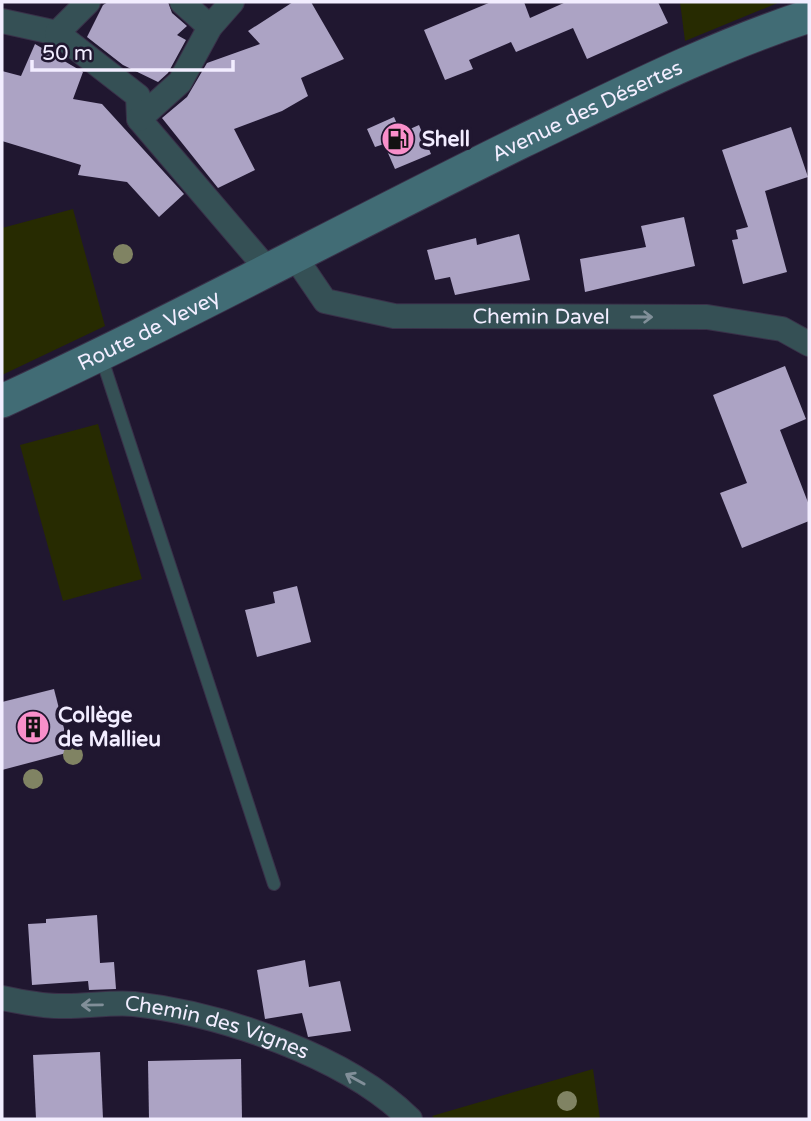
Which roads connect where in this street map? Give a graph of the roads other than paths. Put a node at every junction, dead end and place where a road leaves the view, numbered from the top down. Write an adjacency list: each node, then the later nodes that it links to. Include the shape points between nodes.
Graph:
1 (88, 2): 7 (street)
2 (182, 2): 6 (street)
3 (232, 2): 6 (street)
4 (809, 16): 9 (main road, Avenue des Désertes, via 647,81)
5 (2, 21): 7 (street)
6 (211, 27): 8 (street, via 180,82)
7 (57, 33): 8 (street, via 138,96)
8 (139, 119): 9 (street, Chemin Davel)
9 (281, 263): 10 (street, Chemin Davel, one-way to 10, via 325,301 394,316 706,317 782,329); 11 (main road, Route de Vevey)
10 (809, 344)
11 (101, 355): 12 (main road, Route de Vevey); 13 (lane)
12 (2, 401)
13 (274, 884)
14 (2, 998): 15 (street, Chemin des Vignes, one-way to 14, via 366,1085 300,1048 221,1022 134,1004 32,1005)
15 (410, 1119)

